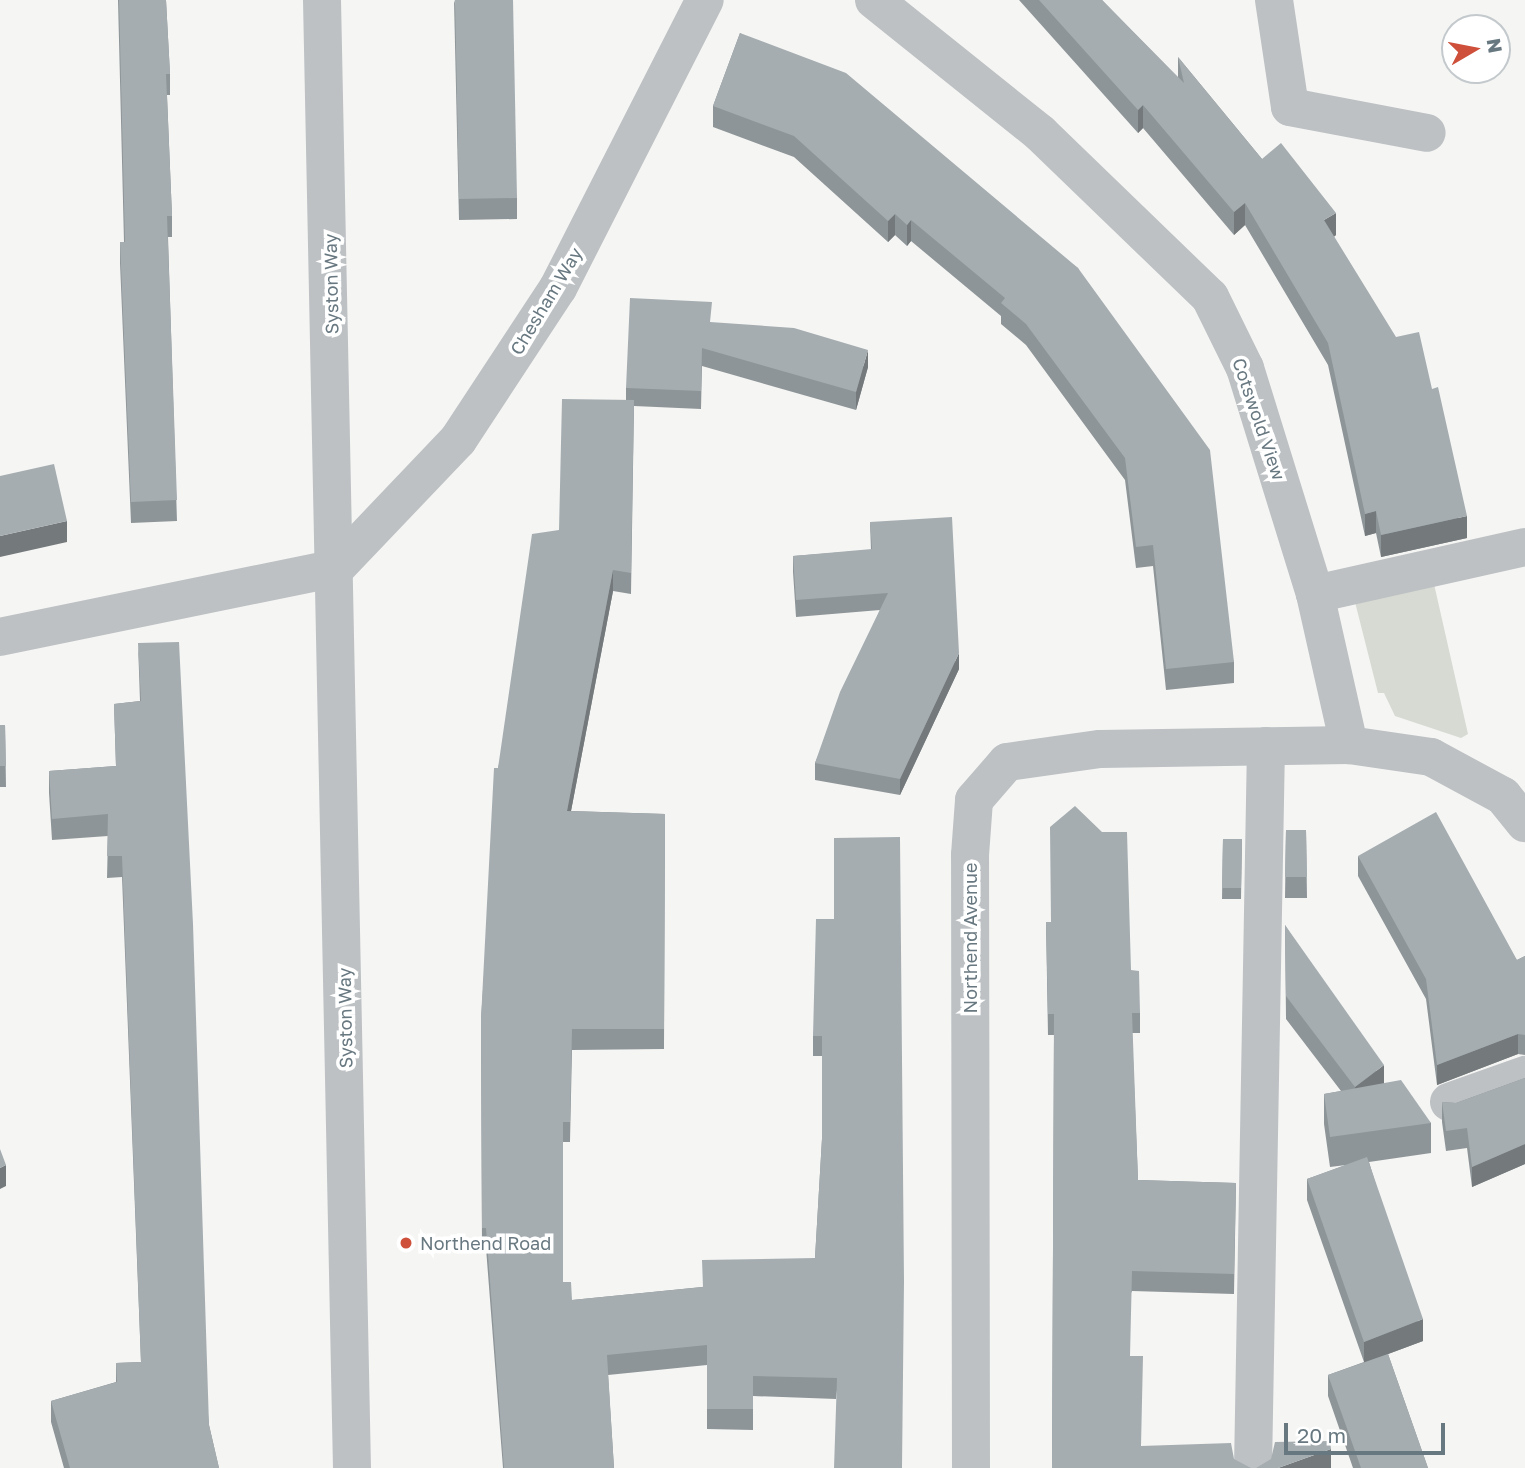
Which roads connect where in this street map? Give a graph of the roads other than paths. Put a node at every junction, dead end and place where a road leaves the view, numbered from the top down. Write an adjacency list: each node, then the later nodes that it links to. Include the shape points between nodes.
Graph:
1 (322, 0): 7 (street, Syston Way)
2 (705, 0): 7 (street, Chesham Way, via 558,288 458,440)
3 (874, 0): 8 (street, Cotswold View, via 1040,133 1210,298 1245,368)
4 (1274, 0): 5 (street, via 1290,107)
5 (1427, 133)
6 (1525, 547): 8 (street)
7 (336, 568): 9 (street); 15 (street, Syston Way)
8 (1315, 594): 10 (street, Cotswold View)
9 (0, 637)
10 (1349, 745): 11 (street, Northend Avenue); 12 (street, via 1431,757 1503,796)
11 (1266, 746): 16 (street, Northend Avenue, via 1100,750 1007,762 974,800 970,855); 17 (street)
12 (1525, 823)
13 (1525, 1075): 14 (street)
14 (1449, 1102)
15 (352, 1468)
16 (971, 1468)
17 (1254, 1468)

